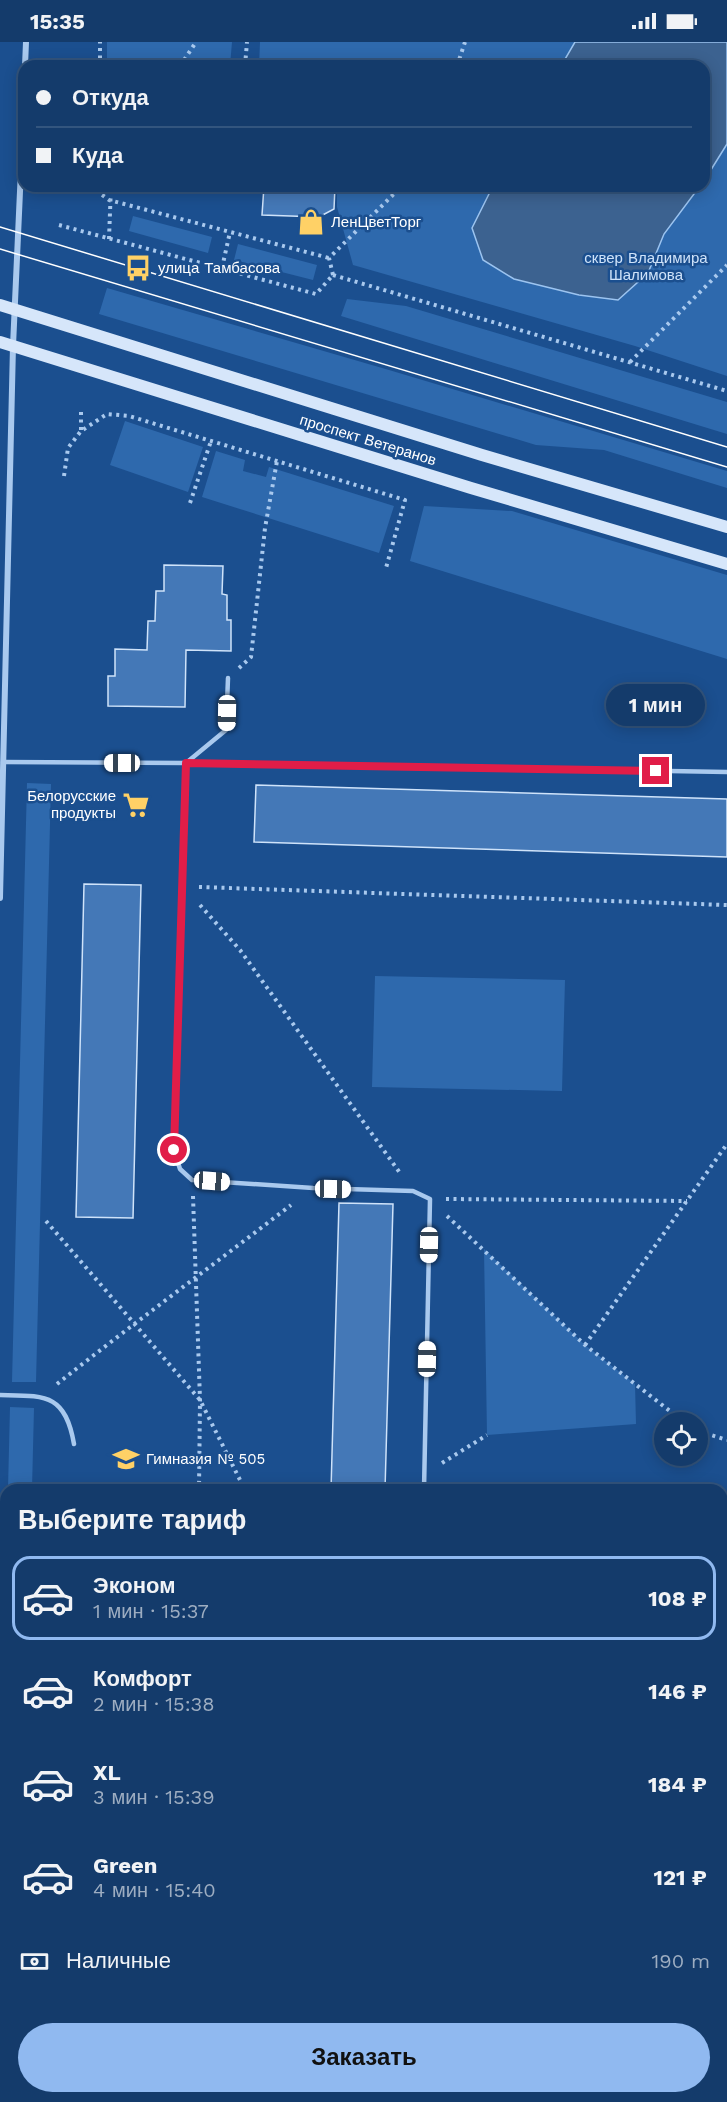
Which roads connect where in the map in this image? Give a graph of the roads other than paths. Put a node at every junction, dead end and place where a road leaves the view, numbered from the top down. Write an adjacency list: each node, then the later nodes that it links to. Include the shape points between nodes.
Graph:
1 (26, 42): 2 (street)
2 (25, 60)
3 (20, 192): 5 (street)
4 (0, 305): 5 (main road, проспект Ветеранов)
5 (15, 309): 7 (street); 8 (main road, проспект Ветеранов)
6 (0, 342): 7 (main road, проспект Ветеранов)
7 (13, 346): 9 (main road, проспект Ветеранов); 10 (street)
8 (727, 527)
9 (727, 564)
10 (4, 604): 12 (street)
11 (228, 678): 13 (lane, via 226,730)
12 (3, 762): 13 (lane); 15 (street)
13 (186, 763): 14 (lane); 18 (lane, via 174,1150 180,1169 192,1180 413,1191 430,1199)
14 (727, 772)
15 (0, 898)
16 (0, 1395): 17 (lane, via 42,1396 59,1406 70,1423)
17 (74, 1444)
18 (424, 1484)

